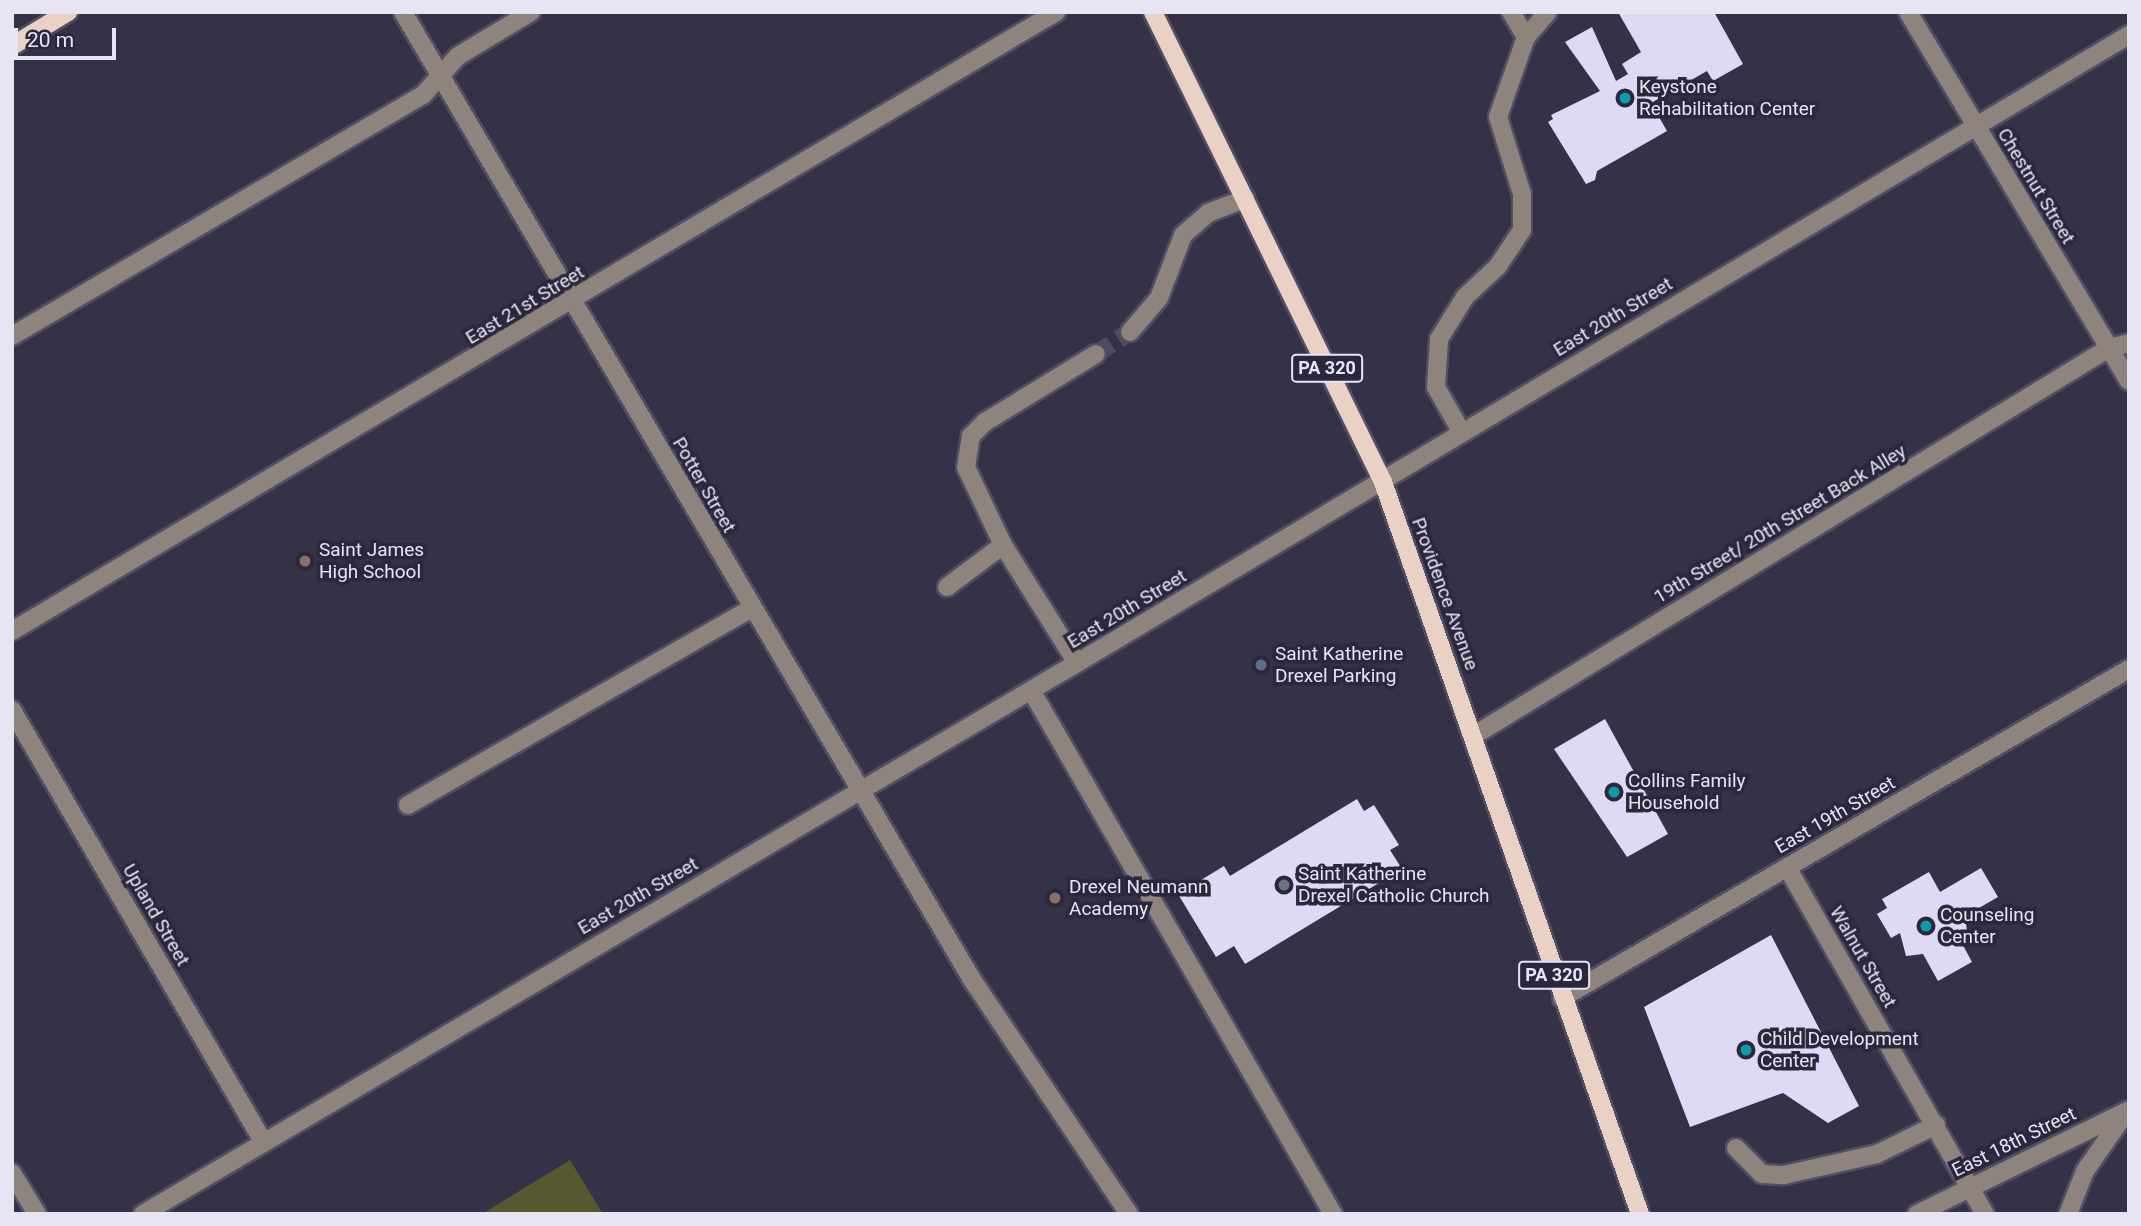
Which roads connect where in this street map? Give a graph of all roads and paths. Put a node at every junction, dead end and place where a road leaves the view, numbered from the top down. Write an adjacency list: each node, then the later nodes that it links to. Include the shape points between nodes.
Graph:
1 (68, 12): 11 (main road)
2 (403, 12): 12 (street, Potter Street)
3 (531, 12): 12 (street, via 458,56)
4 (1056, 12): 15 (street, East 21st Street)
5 (1153, 12): 14 (main road, Providence Avenue / PA 320)
6 (1511, 12): 10 (street)
7 (1548, 12): 10 (street)
8 (1908, 12): 13 (street, Chestnut Street)
9 (2129, 35): 13 (street, East 20th Street)
10 (1527, 37): 22 (street, via 1498,117 1522,194 1522,230 1498,267 1465,297 1438,339 1436,387)
11 (15, 38)
12 (439, 76): 15 (street, Potter Street); 17 (street, via 423,95)
13 (1975, 124): 19 (street, Chestnut Street); 22 (street, East 20th Street)
14 (1245, 199): 16 (street, via 1208,213 1183,235 1159,298); 23 (main road, Providence Avenue / PA 320)
15 (572, 302): 26 (street, Potter Street); 27 (street, East 21st Street)
16 (1130, 332)
17 (12, 336)
18 (2129, 343): 19 (street, 19th Street/ 20th Street Back Alley)
19 (2109, 348): 21 (street, Chestnut Street); 32 (street, 19th Street/ 20th Street Back Alley)
20 (1096, 354): 24 (street, via 985,422 971,436 965,467)
21 (2129, 381)
22 (1462, 433): 23 (street, East 20th Street)
23 (1382, 482): 28 (street, East 20th Street); 32 (main road, Providence Avenue / PA 320)
24 (1003, 545): 25 (street); 28 (street)
25 (947, 587)
26 (752, 608): 33 (street, Potter Street); 34 (street)
27 (12, 631)
28 (1077, 663): 30 (street, East 20th Street)
29 (2129, 669): 35 (street, East 19th Street)
30 (1031, 690): 33 (street, East 20th Street); 46 (street)
31 (12, 710): 39 (street, Upland Street)
32 (1473, 736): 36 (main road, Providence Avenue / PA 320)
33 (860, 790): 39 (street, East 20th Street); 45 (street, Potter Street, via 971,978)
34 (408, 805)
35 (1787, 867): 36 (street, East 19th Street); 38 (street, Walnut Street)
36 (1562, 998): 47 (main road, Providence Avenue / PA 320)
37 (2129, 1110): 42 (street, East 18th Street); 50 (street, via 2085,1171)
38 (1936, 1125): 40 (street, via 1877,1154 1784,1175 1762,1174); 42 (street, Walnut Street)
39 (263, 1141): 44 (street, East 20th Street)
40 (1736, 1147)
41 (12, 1173): 43 (street)
42 (1970, 1187): 48 (street, East 18th Street); 49 (street, Walnut Street)
43 (37, 1214)
44 (143, 1214)
45 (1129, 1214)
46 (1333, 1214)
47 (1640, 1214)
48 (1917, 1214)
49 (1985, 1214)
50 (2068, 1214)

